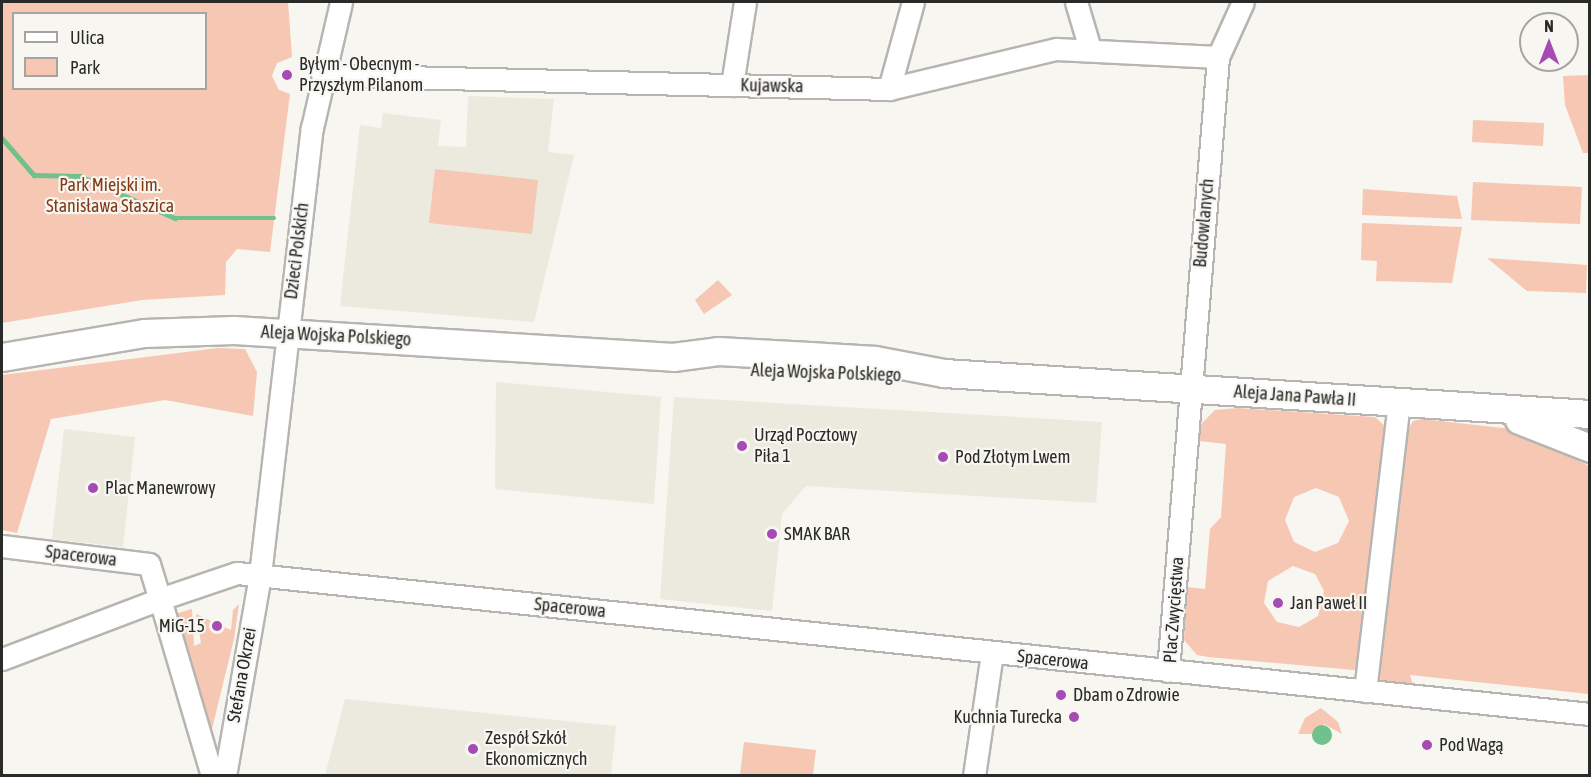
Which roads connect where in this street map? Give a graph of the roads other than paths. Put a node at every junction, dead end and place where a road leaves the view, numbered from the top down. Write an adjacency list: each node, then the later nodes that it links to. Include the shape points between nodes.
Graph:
1 (342, 2): 8 (street, Dzieci Polskich)
2 (745, 2): 9 (street)
3 (913, 2): 10 (street)
4 (1076, 2): 6 (street)
5 (1243, 2): 7 (street, Budowlanych)
6 (1090, 49): 7 (street, Kujawska); 10 (street, Kujawska, via 1056,49)
7 (1218, 57): 13 (street, Budowlanych)
8 (322, 75): 9 (street, Kujawska); 11 (street, Dzieci Polskich)
9 (732, 85): 10 (street, Kujawska)
10 (889, 89)
11 (287, 333): 12 (main road, Aleja Wojska Polskiego, via 144,333); 13 (main road, Aleja Wojska Polskiego, via 673,357 718,368 808,374 874,378 944,373); 19 (street, Dzieci Polskich)
12 (2, 357)
13 (1191, 389): 14 (main road, Aleja Jana Pawła II); 23 (street, Plac Zwycięstwa)
14 (1399, 403): 15 (main road); 24 (street)
15 (1480, 409): 16 (main road); 17 (main road)
16 (1590, 414)
17 (1590, 448)
18 (2, 546): 20 (street, Spacerowa, via 149,564)
19 (260, 575): 20 (street, Spacerowa, via 220,575); 21 (street, Spacerowa); 27 (street, Stefana Okrzei)
20 (160, 599): 22 (street); 26 (street, Stefana Okrzei)
21 (993, 653): 23 (street, Spacerowa); 28 (street)
22 (2, 659)
23 (1168, 671): 24 (street, Plac Zwycięstwa)
24 (1365, 692): 25 (street, Plac Zwycięstwa)
25 (1590, 714)
26 (212, 776)
27 (225, 776)
28 (974, 776)

